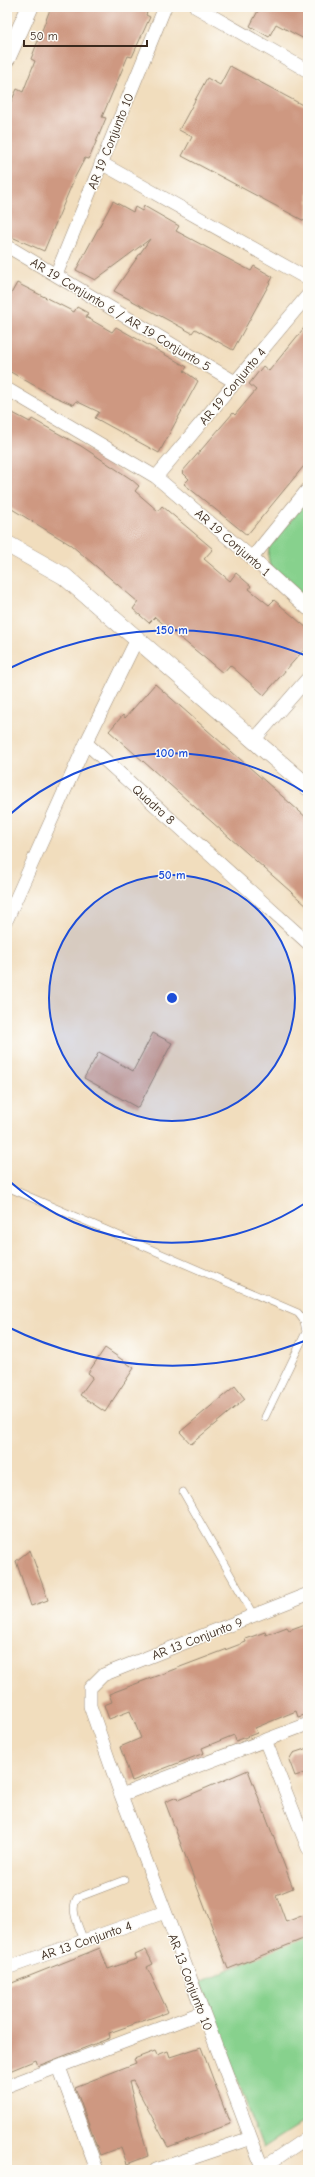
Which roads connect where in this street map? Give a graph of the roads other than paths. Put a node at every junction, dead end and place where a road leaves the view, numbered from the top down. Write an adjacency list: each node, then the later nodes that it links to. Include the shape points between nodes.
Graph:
1 (30, 7): 4 (street)
2 (165, 7): 6 (street, AR 19 Conjunto 10)
3 (196, 7): 5 (street)
4 (7, 58)
5 (308, 71)
6 (101, 163): 8 (street, AR 19 Conjunto 10); 9 (street)
7 (7, 246): 8 (street, AR 19 Conjunto 6 / AR 19 Conjunto 5)
8 (56, 275): 11 (street, AR 19 Conjunto 6 / AR 19 Conjunto 5)
9 (308, 279)
10 (308, 295): 11 (street, AR 19 Conjunto 4)
11 (235, 382): 13 (street, AR 19 Conjunto 4)
12 (7, 389): 13 (street, AR 19 Conjunto 1)
13 (156, 477): 16 (street, AR 19 Conjunto 1)
14 (308, 489): 16 (street)
15 (7, 544): 18 (street, via 64,576)
16 (252, 558): 17 (street, AR 19 Conjunto 1)
17 (308, 609)
18 (137, 639): 20 (street); 21 (street)
19 (308, 678): 20 (street)
20 (254, 740): 22 (street)
21 (86, 743): 23 (street); 24 (street, Quadra 8)
22 (308, 787)
23 (7, 919)
24 (308, 943)
25 (7, 1187): 26 (lane, via 298,1313 304,1321 306,1332)
26 (265, 1417)
27 (182, 1492): 29 (lane)
28 (308, 1594): 29 (street, AR 13 Conjunto 9)
29 (254, 1616): 30 (street, AR 13 Conjunto 9, via 103,1675)
30 (90, 1688): 33 (street, AR 13 Conjunto 10, via 90,1706)
31 (308, 1724): 32 (street)
32 (265, 1740): 33 (street); 34 (street)
33 (121, 1795): 36 (street, AR 13 Conjunto 10)
34 (308, 1848)
35 (124, 1880): 37 (lane, via 77,1898 73,1904)
36 (165, 1912): 37 (street, AR 13 Conjunto 4); 39 (street, AR 13 Conjunto 10)
37 (84, 1941): 38 (street, AR 13 Conjunto 4)
38 (7, 1968)
39 (203, 2012): 40 (street); 43 (street, AR 13 Conjunto 10)
40 (59, 2067): 41 (street); 45 (street)
41 (7, 2086)
42 (308, 2137): 44 (street)
43 (251, 2138): 44 (street, AR 13 Conjunto 10); 46 (street)
44 (262, 2169)
45 (97, 2170)
46 (156, 2170)

